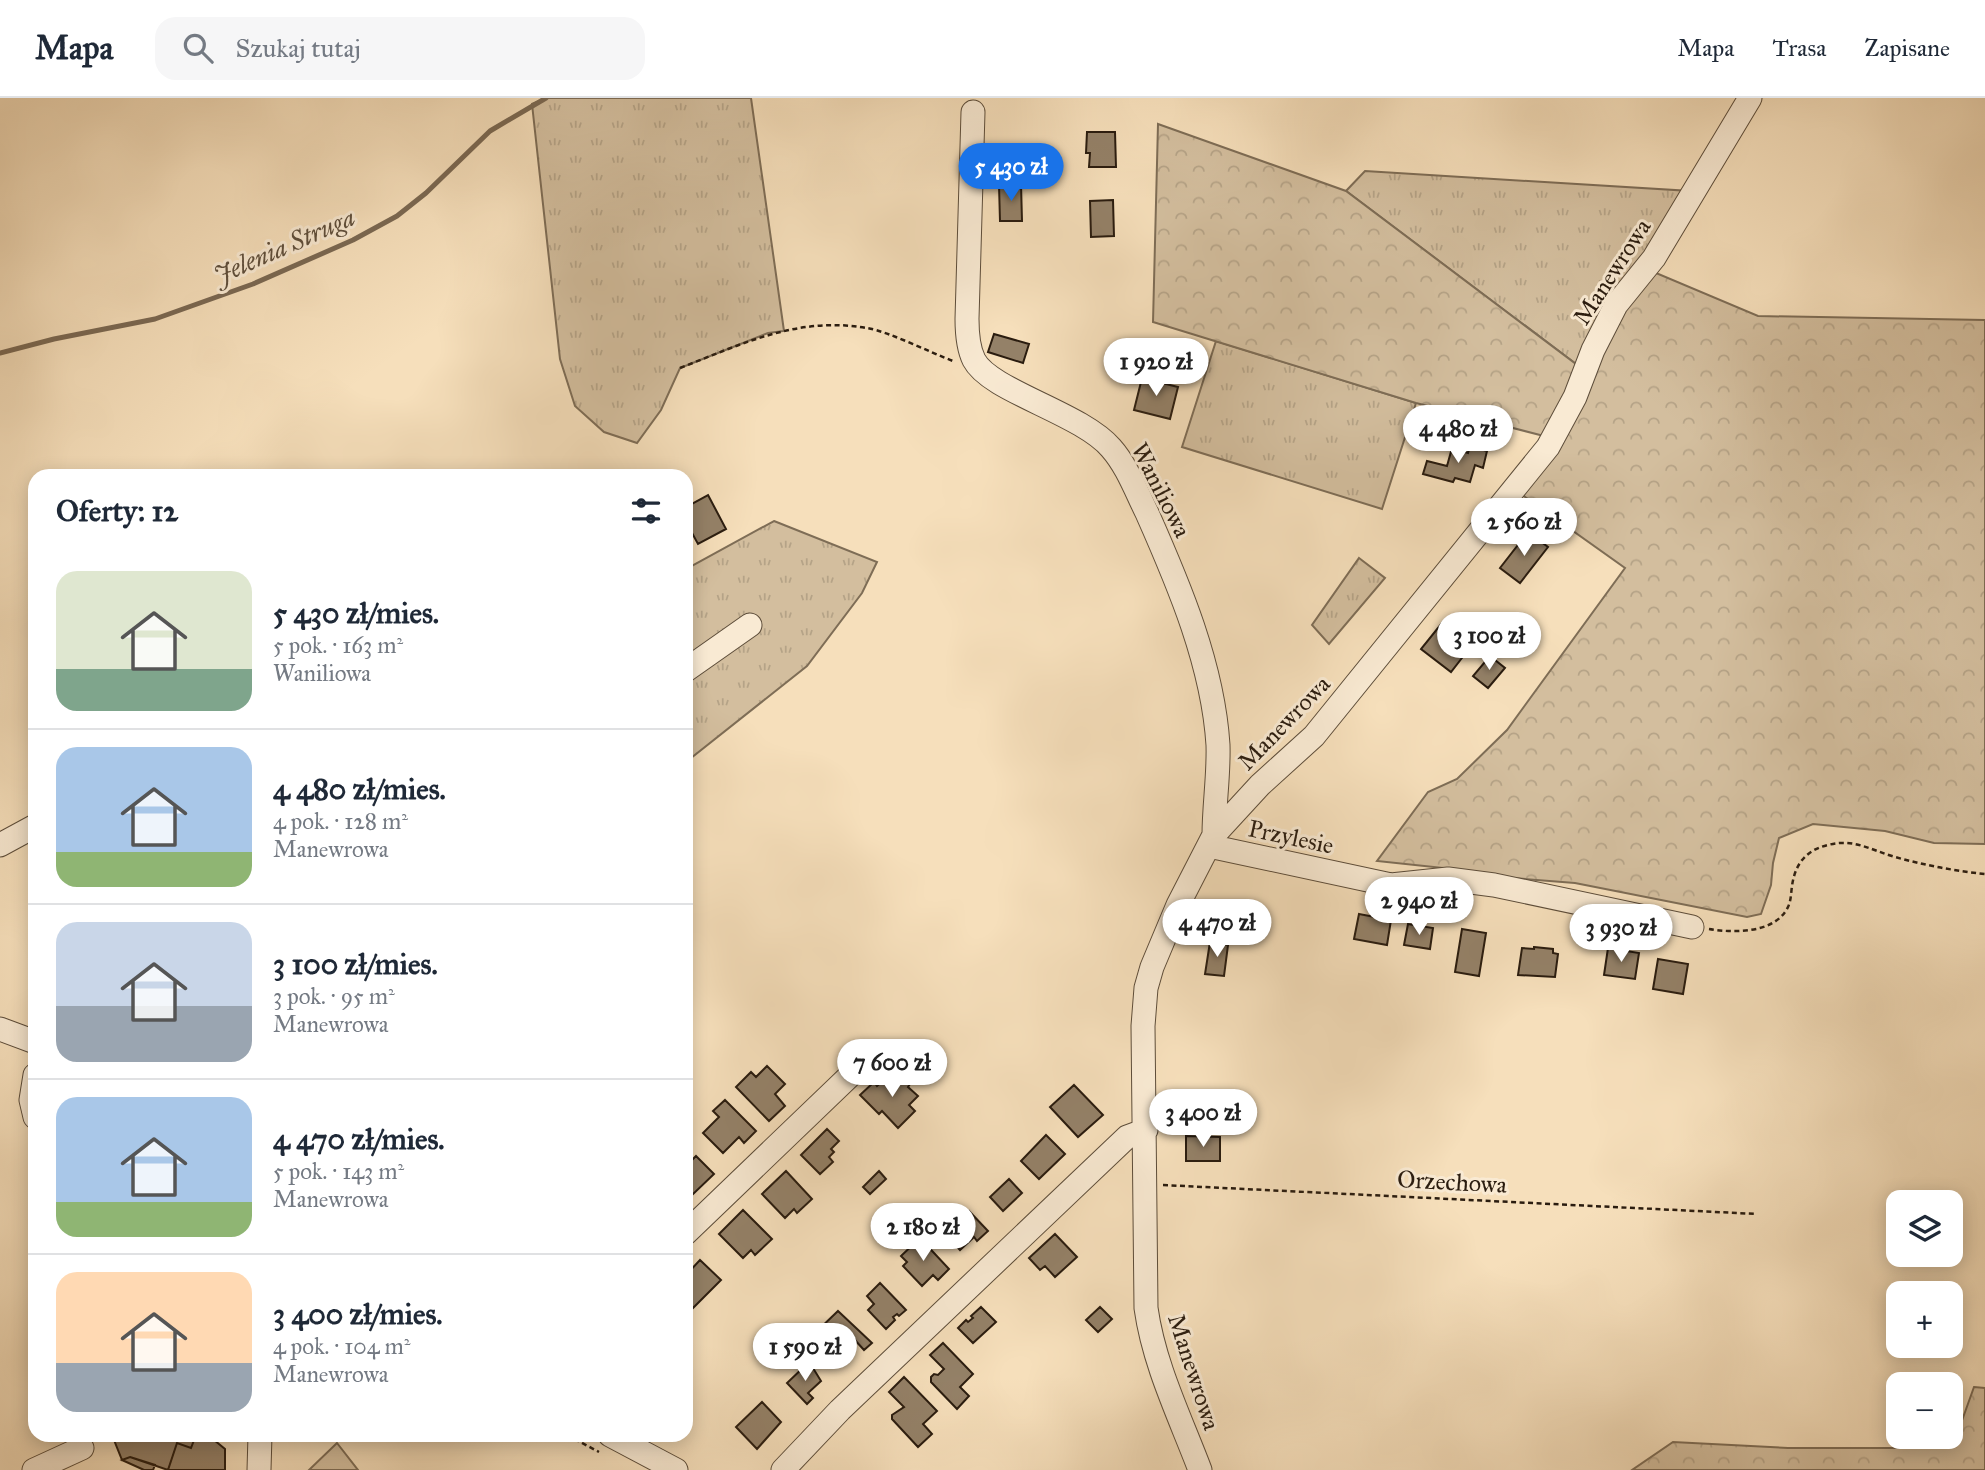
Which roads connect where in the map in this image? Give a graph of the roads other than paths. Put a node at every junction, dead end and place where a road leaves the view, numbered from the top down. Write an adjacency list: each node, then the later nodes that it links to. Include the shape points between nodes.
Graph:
1 (1750, 98): 6 (street, Manewrowa, via 1654,258 1616,305 1548,447 1314,736 1259,785)
2 (973, 112): 6 (street, Waniliowa, via 967,319 972,354 985,374 1097,435 1121,461 1135,488 1189,619 1211,695 1218,746)
3 (750, 625): 4 (street)
4 (693, 665)
5 (28, 830): 7 (street)
6 (1212, 840): 8 (street, Przylesie, via 1391,885 1448,879 1494,885); 12 (street, Manewrowa, via 1178,905 1146,988)
7 (0, 845)
8 (1692, 927)
9 (0, 1029): 10 (street)
10 (28, 1039)
11 (861, 1065): 13 (street)
12 (1146, 1130): 21 (street, via 1127,1138 1107,1156 840,1409); 22 (street, Manewrowa, via 1145,1295 1150,1334)
13 (693, 1226)
14 (260, 1442): 19 (street)
15 (616, 1442): 17 (street)
16 (82, 1448): 18 (street)
17 (633, 1460): 20 (street)
18 (34, 1470)
19 (259, 1470)
20 (676, 1470)
21 (783, 1470)
22 (1200, 1470)

